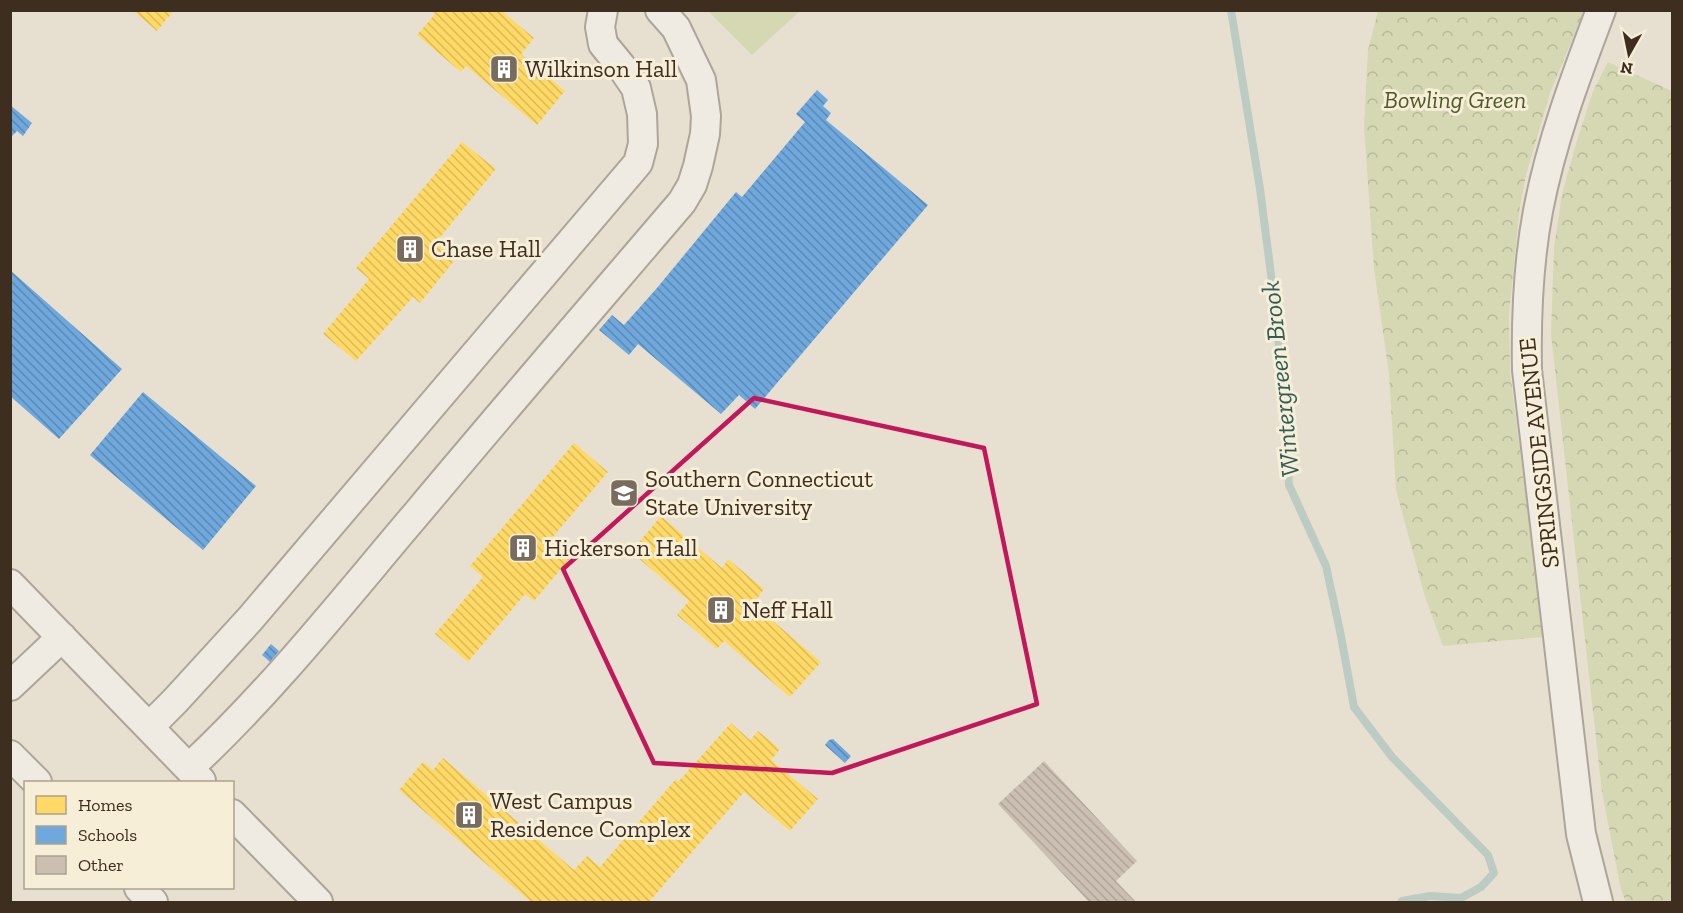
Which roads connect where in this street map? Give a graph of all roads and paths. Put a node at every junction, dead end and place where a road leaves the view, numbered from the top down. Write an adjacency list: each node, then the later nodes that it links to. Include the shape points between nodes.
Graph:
1 (603, 10): 7 (street, via 603,44 636,88 642,114 643,144 638,163 250,619)
2 (660, 10): 9 (street, via 676,28 701,80 706,117 698,166 682,202 314,637 216,743)
3 (1600, 10): 15 (street, SPRINGSIDE AVENUE, via 1545,178 1526,313 1527,370 1581,834)
4 (10, 584): 5 (street)
5 (62, 637): 6 (street); 7 (street)
6 (10, 686)
7 (149, 727): 9 (street)
8 (10, 755): 10 (street)
9 (196, 775)
10 (35, 781)
11 (234, 816): 13 (street)
12 (140, 889): 14 (street)
13 (301, 897)
14 (153, 903)
15 (1598, 903)

